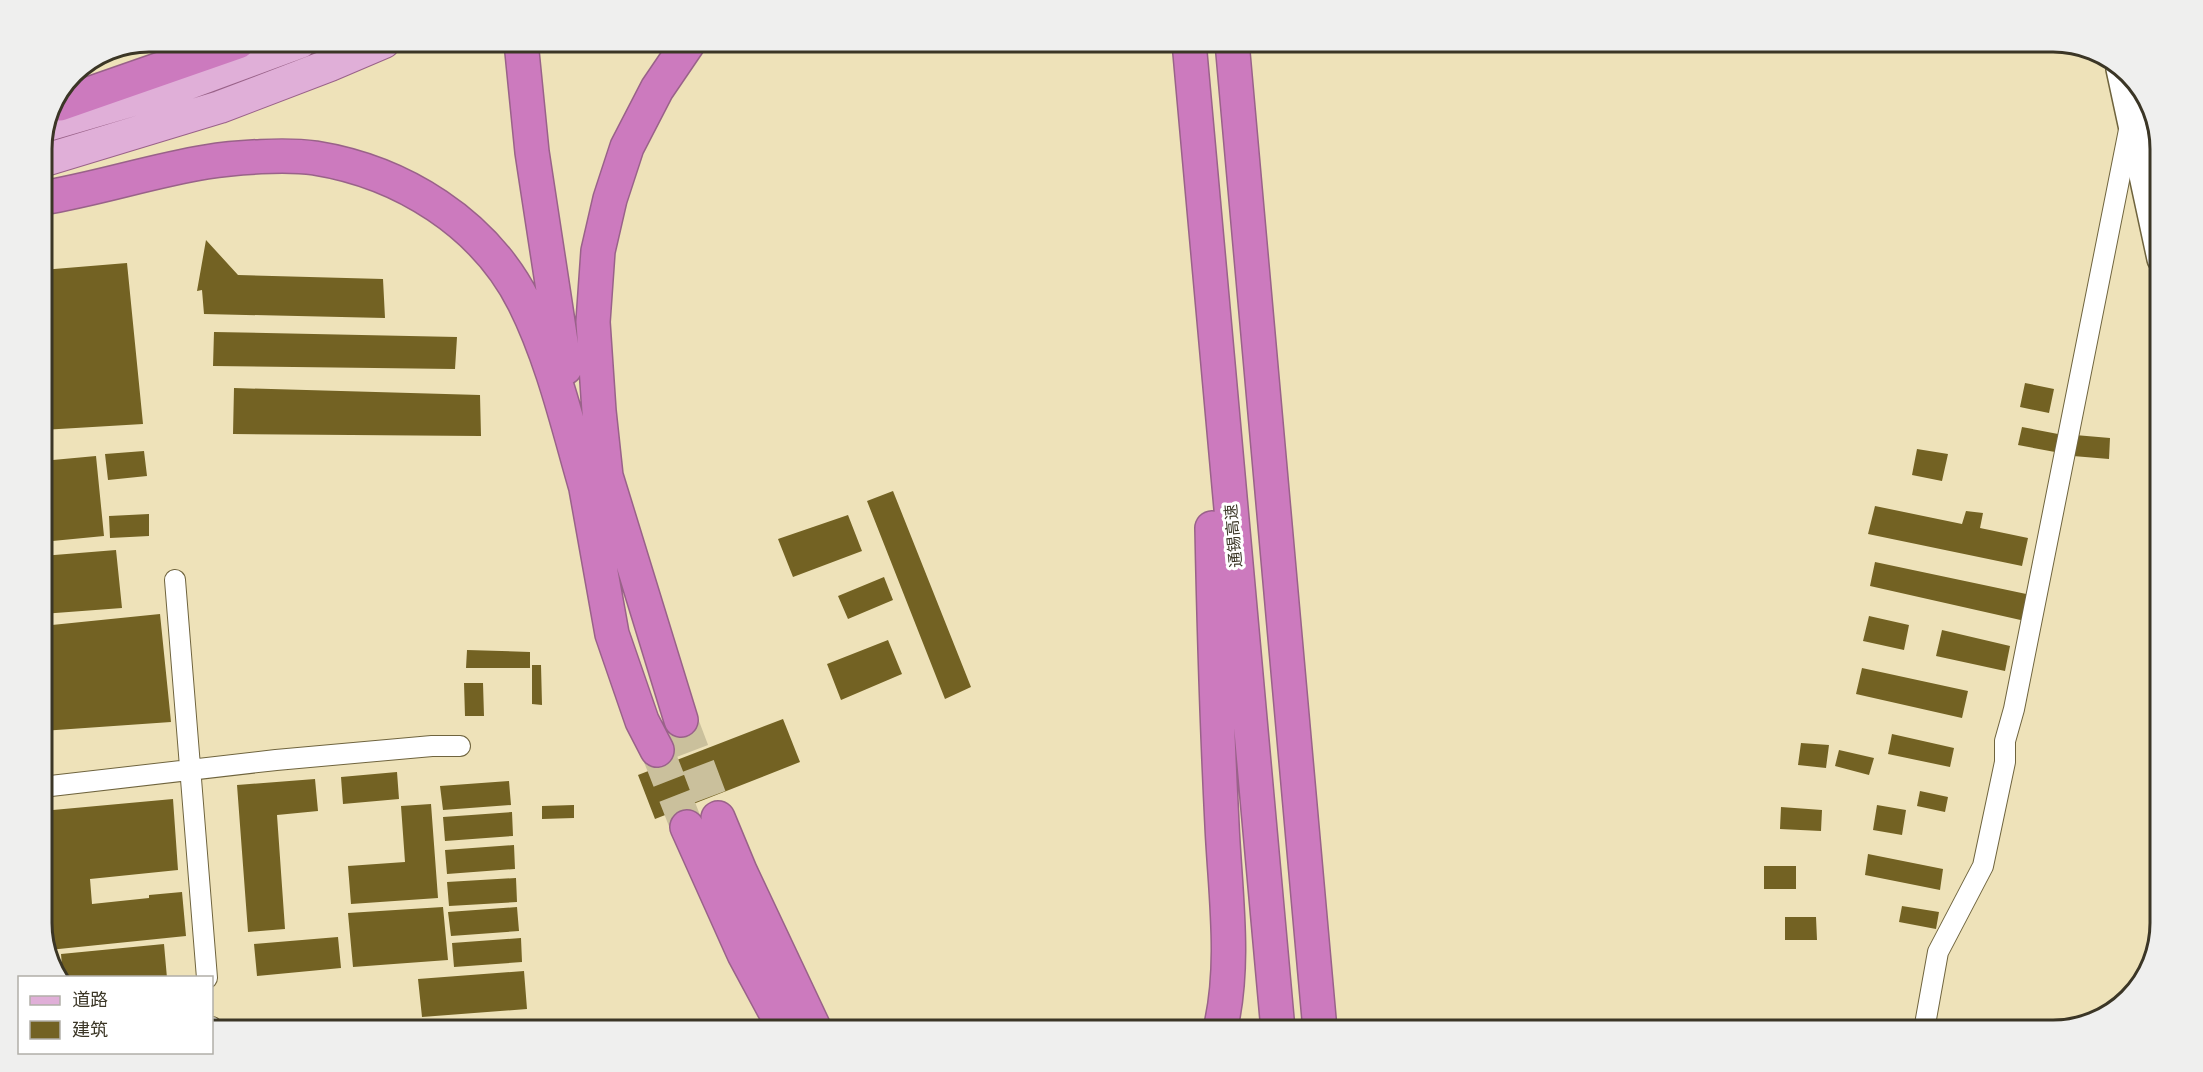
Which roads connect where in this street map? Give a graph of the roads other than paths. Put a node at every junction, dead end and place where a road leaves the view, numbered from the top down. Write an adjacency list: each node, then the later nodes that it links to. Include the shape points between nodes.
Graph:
1 (209, 52): 10 (highway)
2 (273, 52): 12 (main road, via 178,87)
3 (361, 52): 13 (main road, via 220,107)
4 (522, 52): 16 (highway, via 532,152)
5 (538, 52): 16 (highway)
6 (682, 52): 18 (highway, via 657,89 627,147 598,251 593,322 599,411)
7 (1190, 52): 17 (highway, 通锡高速)
8 (1233, 52): 32 (highway)
9 (2122, 80): 11 (street)
10 (64, 103)
11 (2131, 121): 15 (street); 33 (street, via 1983,866 1938,952)
12 (57, 122)
13 (53, 158)
14 (53, 196): 18 (highway, via 208,162 265,157 314,158 366,170 411,189 456,218 496,257 524,302)
15 (2150, 208)
16 (551, 234): 18 (highway, via 560,343)
17 (1207, 247): 30 (highway, via 1216,695 1228,979); 31 (highway, 通锡高速)
18 (596, 482): 20 (highway); 22 (highway, via 612,634 642,721)
19 (175, 579): 23 (street)
20 (681, 720)
21 (460, 746): 23 (street)
22 (657, 750)
23 (189, 770): 24 (street); 27 (street)
24 (53, 786)
25 (718, 818): 29 (highway)
26 (687, 826): 28 (highway, via 744,954)
27 (207, 976)
28 (780, 1020)
29 (810, 1020)
30 (1222, 1020)
31 (1277, 1020)
32 (1319, 1020)
33 (1926, 1020)

